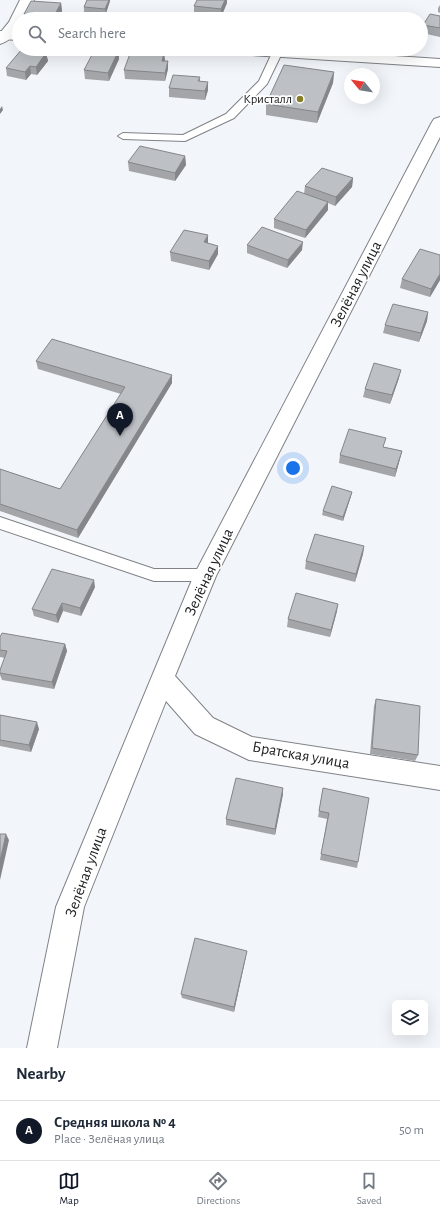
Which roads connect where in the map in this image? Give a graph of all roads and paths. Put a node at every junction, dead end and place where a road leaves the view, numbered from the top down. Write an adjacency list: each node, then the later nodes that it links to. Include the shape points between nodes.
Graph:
1 (27, 0): 2 (street)
2 (21, 12)
3 (12, 27): 4 (street)
4 (6, 36)
5 (276, 56): 9 (lane, via 263,82 230,116 185,138)
6 (326, 56): 7 (street)
7 (440, 63)
8 (440, 122): 11 (street, Зелёная улица)
9 (123, 136)
10 (0, 523): 11 (lane, via 154,575)
11 (205, 575): 12 (street, Зелёная улица)
12 (162, 679): 13 (street, Братская улица, via 204,726 249,748); 14 (street, Зелёная улица, via 70,907)
13 (440, 778)
14 (42, 1048)

